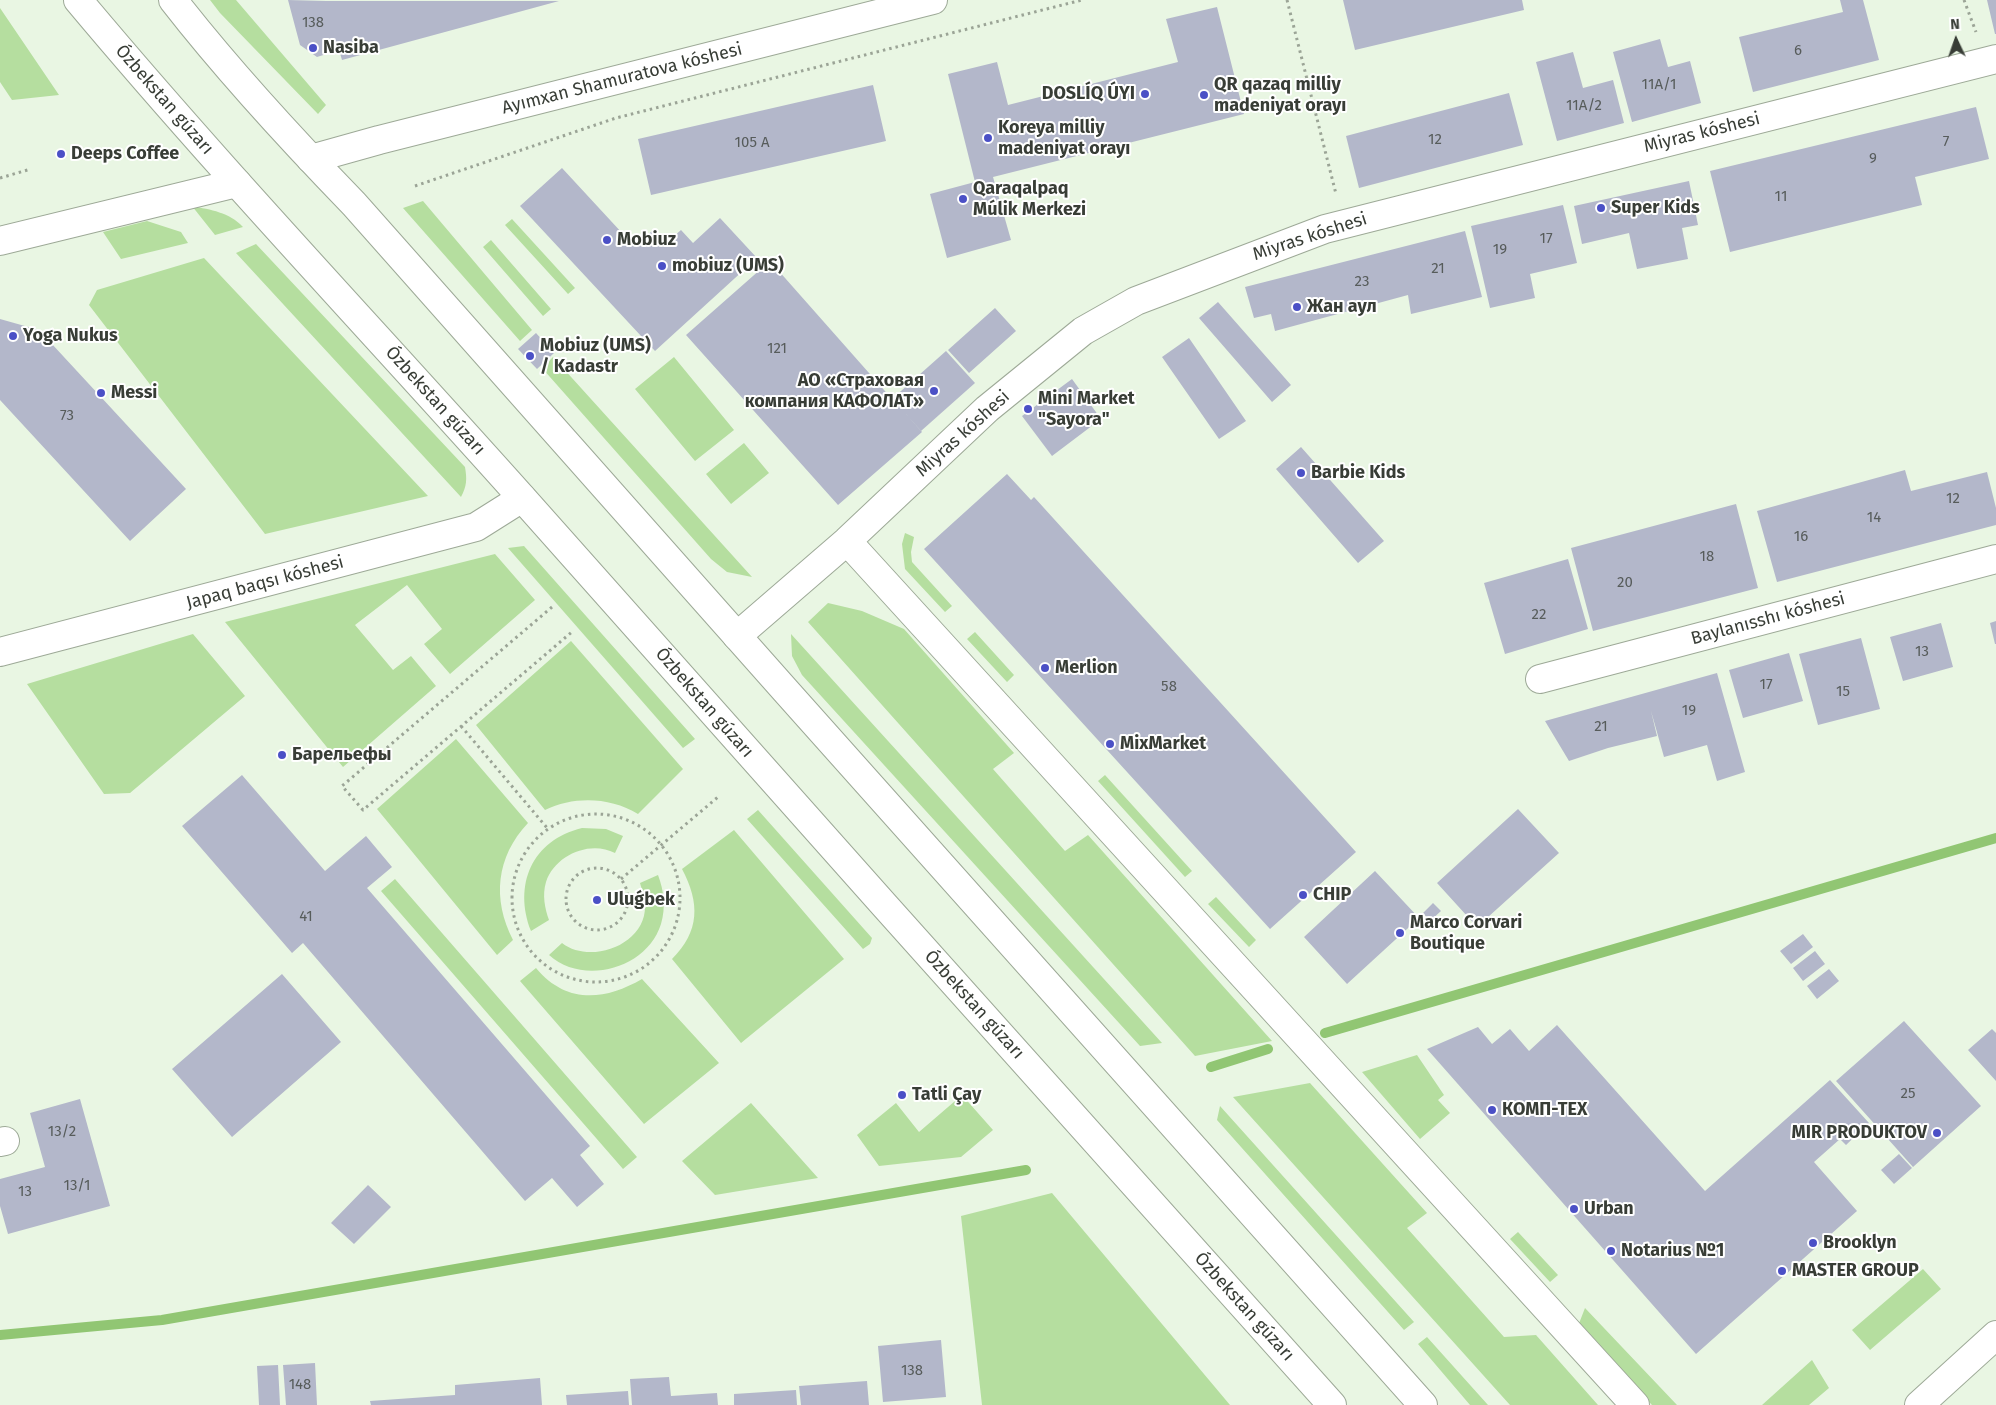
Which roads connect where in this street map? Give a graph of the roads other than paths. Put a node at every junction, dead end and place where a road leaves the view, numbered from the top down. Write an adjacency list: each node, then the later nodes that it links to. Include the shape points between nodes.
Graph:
1 (78, 0): 6 (street, Ózbekstan gúzarı)
2 (173, 0): 5 (street, via 202,38)
3 (933, 0): 5 (street, Ayımxan Shamuratova kóshesi)
4 (1996, 59): 9 (street, Miyras kóshesi, via 1325,229 1136,301 1083,331 987,409)
5 (311, 159): 11 (street)
6 (237, 183): 7 (street); 8 (street, Ózbekstan gúzarı)
7 (0, 241)
8 (522, 498): 12 (street, Japaq baqsı kóshesi, via 476,527); 15 (street, Ózbekstan gúzarı)
9 (847, 541): 11 (street, Miyras kóshesi); 17 (street)
10 (1996, 559): 13 (street, Baylanısshı kóshesi)
11 (737, 636): 16 (street)
12 (0, 652)
13 (1540, 679)
14 (1996, 1335): 18 (street)
15 (1332, 1405)
16 (1423, 1405)
17 (1635, 1405)
18 (1919, 1405)

